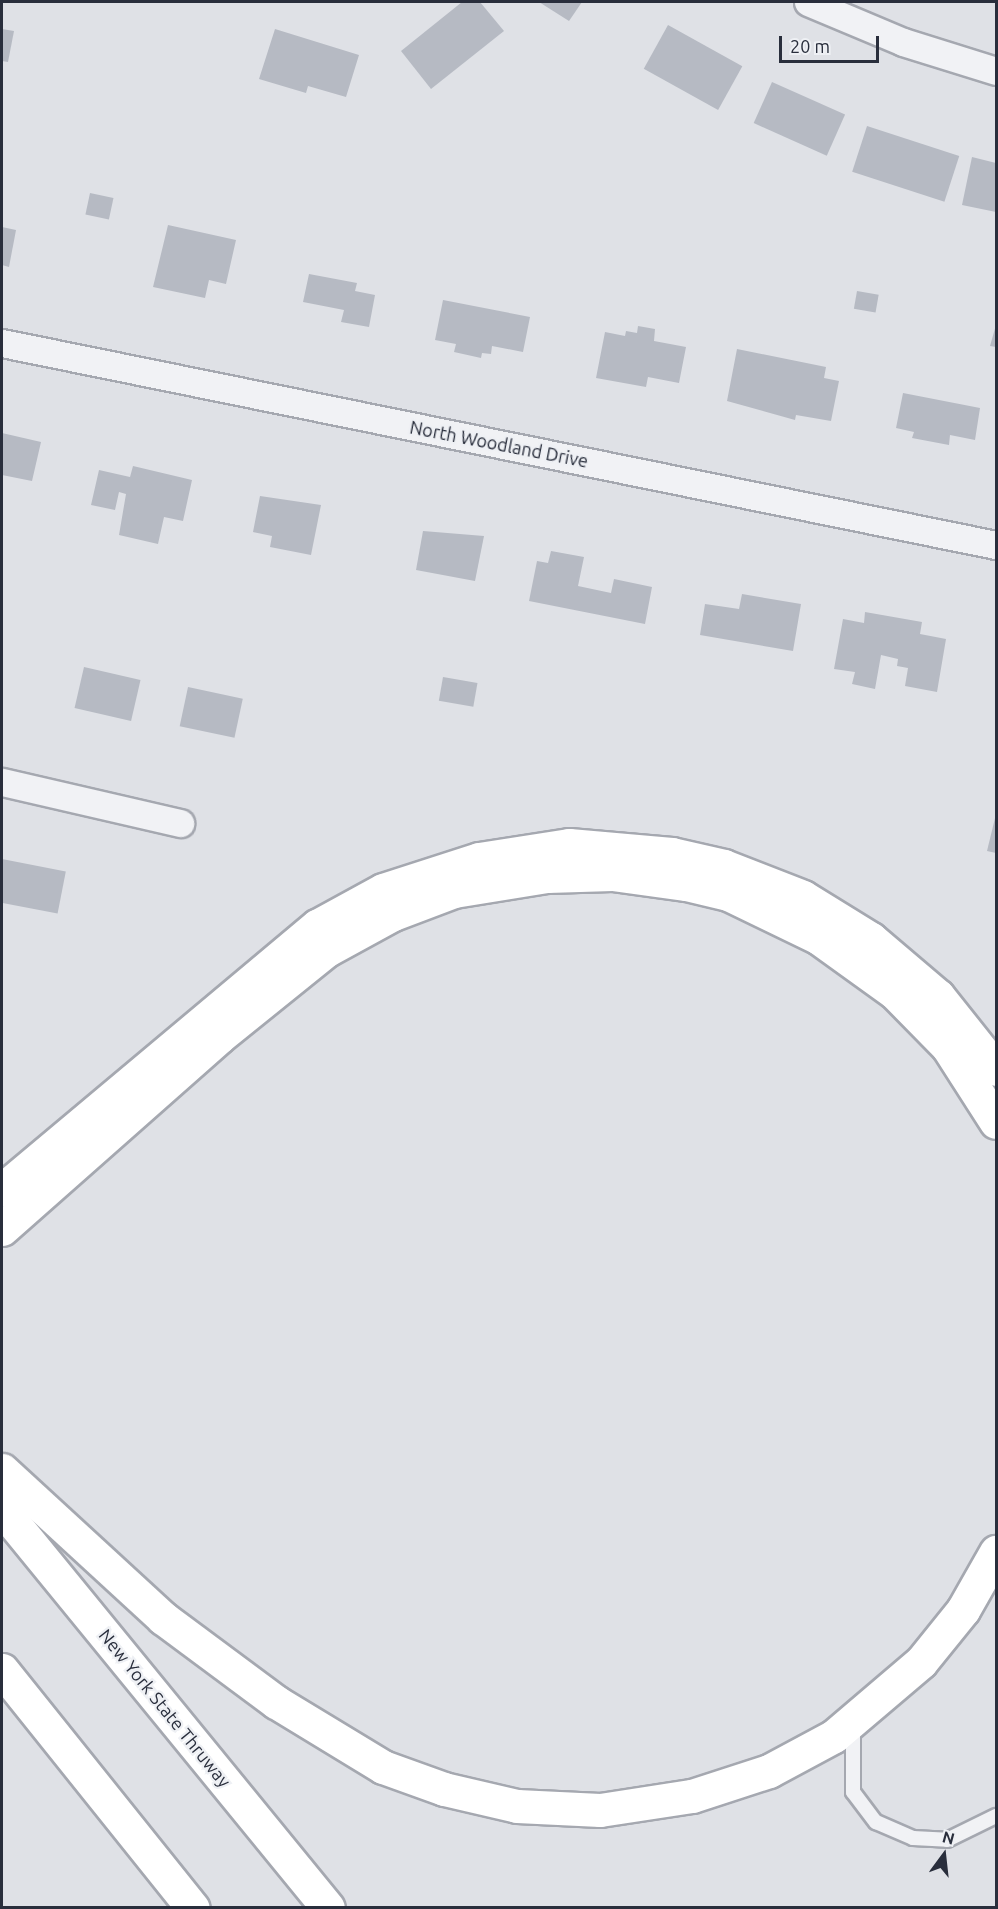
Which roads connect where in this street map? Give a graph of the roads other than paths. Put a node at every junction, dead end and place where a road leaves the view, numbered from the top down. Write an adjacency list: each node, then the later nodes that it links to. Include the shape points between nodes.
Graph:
1 (808, 2): 2 (street, via 903,42)
2 (996, 71)
3 (2, 344): 4 (street, North Woodland Drive)
4 (996, 545)
5 (2, 782): 6 (street)
6 (180, 823)
7 (996, 1069): 9 (highway, via 938,996 871,939 803,897 724,866 672,854 570,845 478,859 383,890 317,926)
8 (996, 1122): 10 (highway, via 948,1047 894,992 819,938 728,894 686,884 612,874 547,876 454,891 393,914 327,950 219,1037)
9 (2, 1190)
10 (2, 1228)
11 (2, 1470): 15 (highway, via 163,1618 276,1702 383,1767 444,1789 517,1806 600,1810 692,1796 770,1771 834,1736)
12 (2, 1509): 18 (highway, New York State Thruway)
13 (996, 1552): 15 (highway, via 963,1610 921,1662)
14 (2, 1670): 17 (highway)
15 (854, 1719): 16 (lane, via 853,1792 876,1822 913,1838 947,1840)
16 (996, 1816)
17 (194, 1908)
18 (328, 1908)

